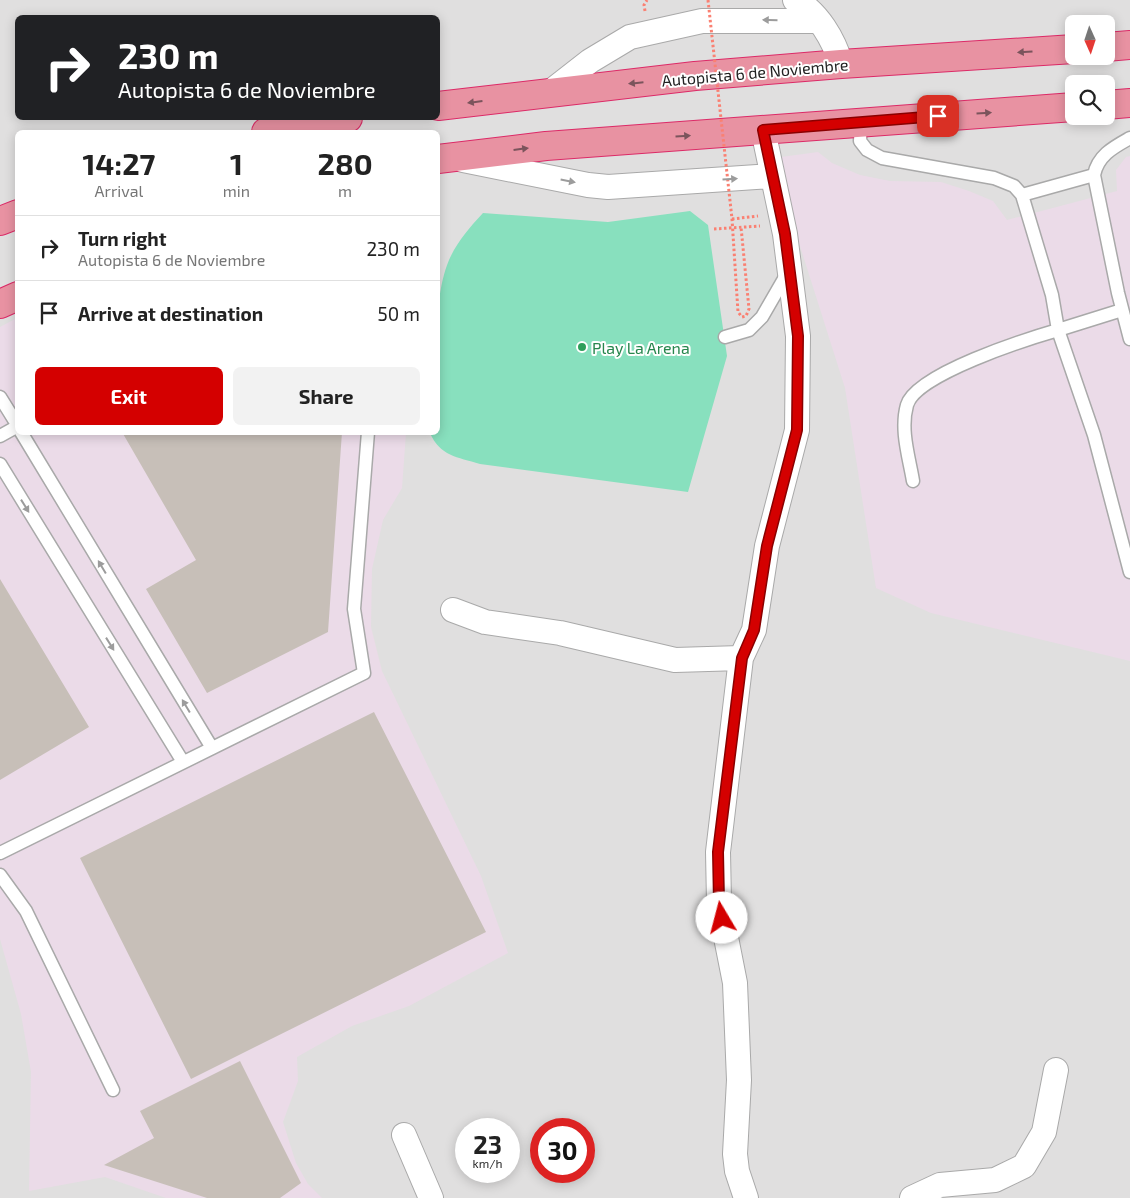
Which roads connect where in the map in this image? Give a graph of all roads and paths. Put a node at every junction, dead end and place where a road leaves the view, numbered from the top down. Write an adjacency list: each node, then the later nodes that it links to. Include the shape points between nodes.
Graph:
1 (708, 0): 24 (path, bridge)
2 (795, 0): 3 (street, via 808,7)
3 (818, 22): 7 (street, via 836,46); 8 (street, one-way to 8, via 702,22 630,37 590,61)
4 (1130, 45): 5 (highway)
5 (1115, 46)
6 (1065, 50): 7 (highway, Autopista 6 de Noviembre, one-way to 7)
7 (842, 64): 8 (highway, Autopista 6 de Noviembre, one-way to 8, via 694,76)
8 (549, 93): 11 (highway, Autopista 6 de Noviembre, one-way to 11)
9 (1130, 103): 10 (highway)
10 (1115, 104)
11 (440, 106)
12 (1065, 108): 14 (highway, one-way to 12)
13 (336, 120): 15 (highway)
14 (861, 121): 16 (highway); 21 (lane, via 860,141 867,150 882,158 994,178 1014,186)
15 (278, 130)
16 (763, 130): 18 (highway, one-way to 16, via 546,146); 20 (street)
17 (1130, 138): 19 (lane, via 1112,148 1100,160)
18 (444, 158): 20 (street, one-way to 20, via 608,187)
19 (1094, 175): 21 (lane); 32 (lane)
20 (772, 176): 29 (street)
21 (1022, 194): 33 (lane, via 1052,295)
22 (15, 215): 25 (highway)
23 (763, 216): 24 (path)
24 (732, 218): 27 (path, bridge, via 738,312 742,317 750,309)
25 (0, 221)
26 (764, 225): 27 (path)
27 (741, 227): 28 (path)
28 (714, 229)
29 (789, 270): 34 (lane, via 762,317 749,330); 46 (street, via 798,336 797,430 767,546 754,630)
30 (15, 297): 31 (highway)
31 (0, 304)
32 (1122, 310): 33 (lane); 35 (lane)
33 (1058, 330): 43 (lane, via 1001,348 929,382 916,392 907,403 904,430); 44 (lane, via 1094,435)
34 (725, 337)
35 (1130, 339)
36 (0, 397): 37 (lane)
37 (15, 421)
38 (15, 428): 41 (lane)
39 (23, 435): 47 (lane, one-way to 39)
40 (368, 435): 47 (lane, via 354,609 364,673)
41 (0, 436)
42 (0, 464): 48 (lane, one-way to 48)
43 (913, 481)
44 (1130, 572)
45 (453, 610): 46 (street, via 485,622 560,634 676,660)
46 (742, 658): 55 (street, via 718,852 719,902 735,983 739,1080 735,1154)
47 (212, 748): 48 (lane)
48 (183, 762): 49 (lane)
49 (0, 853)
50 (0, 875): 52 (lane, via 26,911)
51 (1056, 1070): 56 (street, via 1044,1132 1024,1166 995,1180 940,1184)
52 (112, 1090)
53 (404, 1134): 54 (street)
54 (432, 1198)
55 (746, 1198)
56 (912, 1198)

